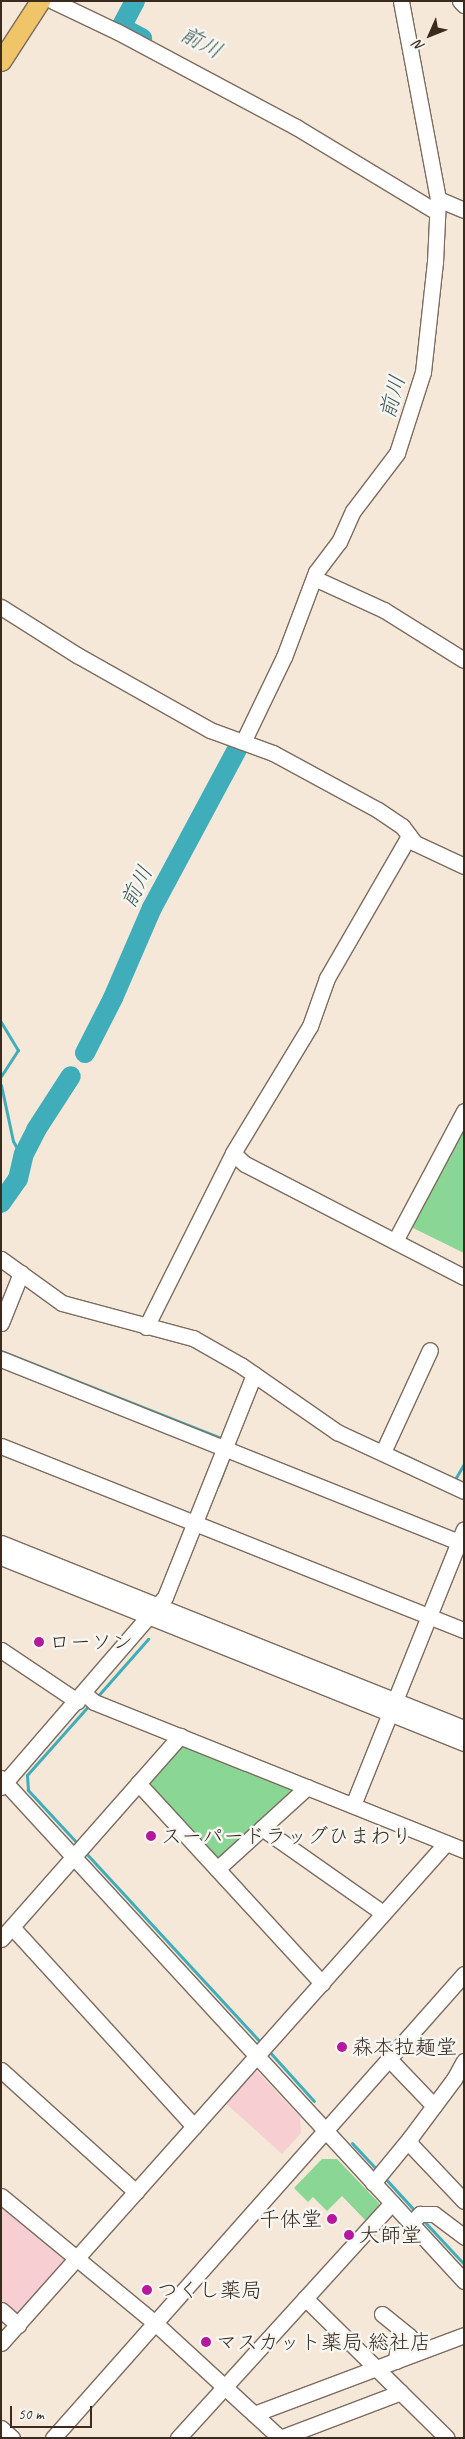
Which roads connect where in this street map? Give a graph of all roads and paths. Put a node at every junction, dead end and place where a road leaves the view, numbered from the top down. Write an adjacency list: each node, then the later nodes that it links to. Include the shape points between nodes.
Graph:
1 (401, 1): 6 (street)
2 (460, 1): 4 (street)
3 (39, 3): 5 (main road); 6 (street, via 118,32)
4 (464, 5)
5 (1, 60)
6 (437, 205): 7 (street); 8 (street, via 435,262 423,372 397,453 352,511 338,542)
7 (464, 210)
8 (314, 578): 10 (street, via 384,610); 11 (street, via 284,657)
9 (1, 607): 11 (street, via 77,655 210,730 236,742)
10 (464, 660)
11 (244, 740): 12 (street, via 378,810)
12 (409, 836): 13 (street, via 415,843); 15 (street, via 327,978 310,1026)
13 (464, 866)
14 (464, 1111): 16 (street)
15 (233, 1153): 16 (street, via 245,1164); 20 (street)
16 (395, 1242): 19 (street)
17 (1, 1259): 18 (street)
18 (21, 1273): 20 (street, via 62,1303); 21 (street)
19 (464, 1276)
20 (147, 1323): 24 (street, via 194,1338)
21 (1, 1324)
22 (430, 1350): 27 (street)
23 (1, 1359): 26 (street)
24 (254, 1374): 26 (street); 27 (street, via 338,1432)
25 (1, 1446): 29 (street)
26 (225, 1448): 29 (street); 30 (street)
27 (384, 1448): 28 (street)
28 (464, 1491)
29 (198, 1525): 33 (street, via 165,1597); 34 (street)
30 (462, 1535): 34 (street)
31 (1, 1543): 33 (street)
32 (1, 1557): 33 (street)
33 (154, 1611): 37 (street); 38 (street)
34 (429, 1616): 35 (street); 38 (street)
35 (464, 1630)
36 (1, 1650): 37 (street)
37 (86, 1699): 40 (street); 42 (street)
38 (393, 1706): 39 (street); 41 (street); 45 (street)
39 (464, 1728)
40 (180, 1736): 43 (street); 44 (street)
41 (464, 1742)
42 (3, 1783): 49 (street)
43 (138, 1783): 49 (street); 50 (street)
44 (307, 1787): 45 (street); 46 (street)
45 (353, 1805): 47 (street)
46 (262, 1828): 50 (street); 51 (street)
47 (446, 1842): 48 (street); 51 (street)
48 (464, 1850)
49 (79, 1851): 52 (street); 56 (street)
50 (217, 1869): 55 (street)
51 (384, 1913): 55 (street)
52 (12, 1927): 53 (street); 62 (street)
53 (1, 1939)
54 (464, 1974): 57 (street)
55 (322, 1983): 56 (street)
56 (262, 2050): 62 (street); 63 (street)
57 (389, 2059): 61 (street); 63 (street)
58 (464, 2061): 60 (street)
59 (1, 2070): 66 (street)
60 (459, 2084): 61 (street)
61 (434, 2106): 64 (street)
62 (194, 2126): 66 (street)
63 (326, 2130): 65 (street); 77 (street)
64 (410, 2138): 65 (street); 68 (street, via 411,2145)
65 (378, 2176): 69 (street)
66 (136, 2192): 72 (street)
67 (1, 2196): 72 (street)
68 (464, 2201)
69 (392, 2202): 70 (street); 74 (street)
70 (416, 2218): 71 (street, via 434,2214); 73 (street)
71 (464, 2237)
72 (77, 2258): 77 (street); 78 (street)
73 (464, 2281)
74 (305, 2298): 82 (street); 83 (street)
75 (1, 2310): 78 (street)
76 (382, 2314): 81 (street, via 409,2336 397,2352)
77 (155, 2323): 83 (street); 88 (street)
78 (18, 2324): 80 (street)
79 (464, 2336): 81 (street)
80 (1, 2343)
81 (396, 2361): 82 (street)
82 (376, 2368): 84 (street); 85 (street)
83 (225, 2386): 85 (street); 89 (street)
84 (401, 2392): 90 (street); 91 (street)
85 (254, 2414): 90 (street)
86 (1, 2428): 87 (street)
87 (12, 2438)
88 (53, 2438)
89 (178, 2438)
90 (280, 2438)
91 (447, 2438)

